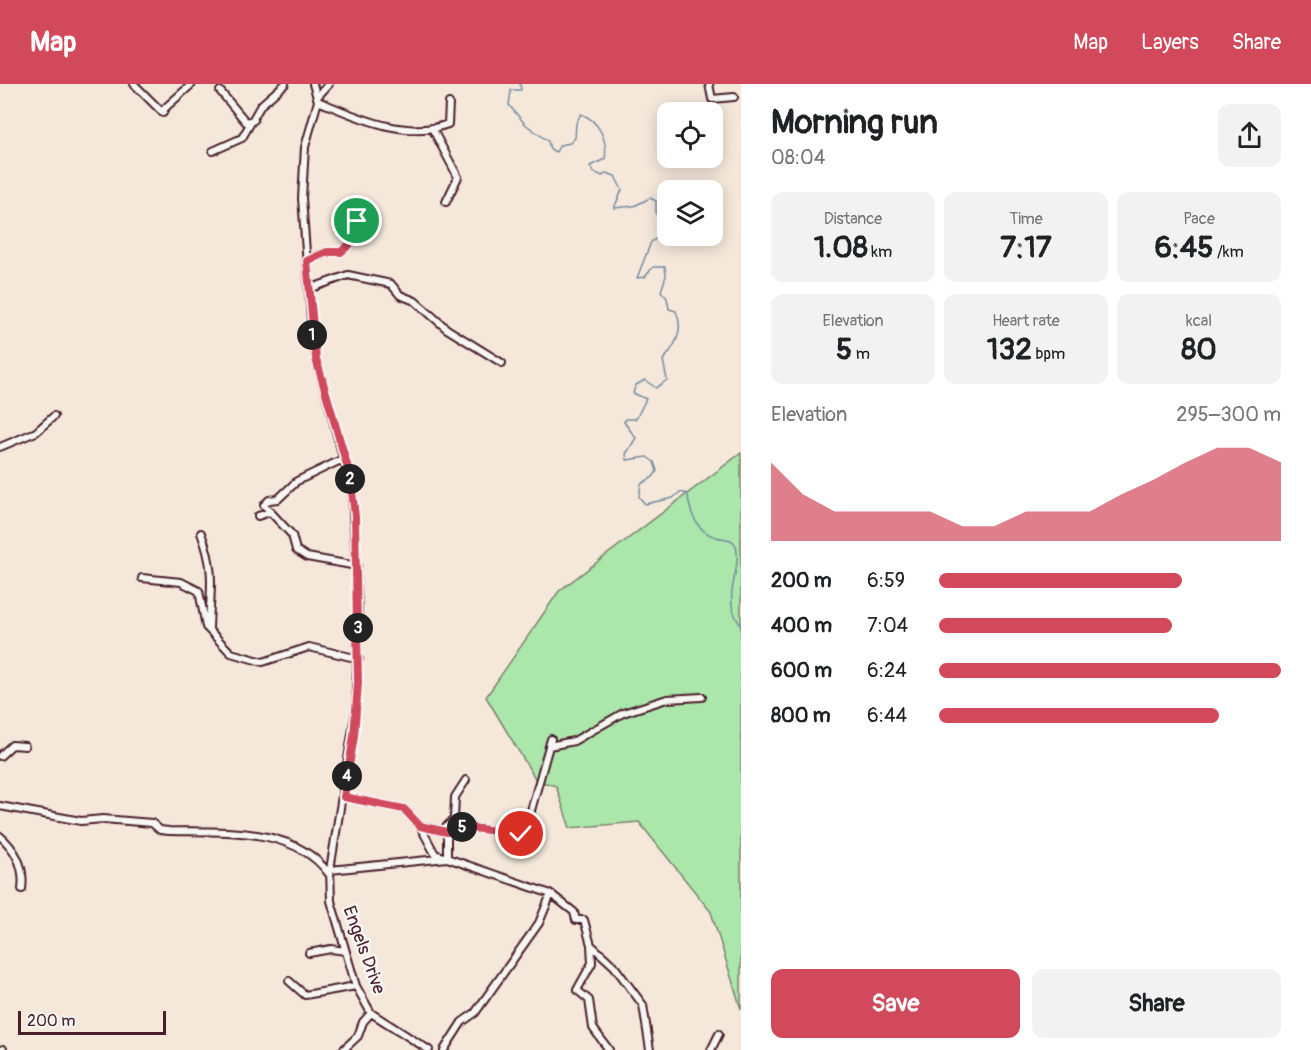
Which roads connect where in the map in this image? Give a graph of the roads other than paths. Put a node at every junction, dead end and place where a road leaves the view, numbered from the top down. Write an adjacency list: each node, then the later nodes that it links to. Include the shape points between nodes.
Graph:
1 (134, 84): 2 (street, via 163,113)
2 (192, 84)
3 (285, 84): 11 (street, via 261,105)
4 (313, 84): 9 (street)
5 (329, 84): 9 (street)
6 (709, 84): 8 (street, via 712,99)
7 (220, 91): 11 (street, via 246,122)
8 (734, 98)
9 (318, 99): 12 (street, via 364,121); 16 (street, Engels Drive, via 305,147 302,177)
10 (449, 103): 12 (street, via 448,124)
11 (254, 120): 13 (street, via 242,138)
12 (432, 128): 14 (street, via 458,177)
13 (213, 151)
14 (447, 202)
15 (357, 221): 16 (street, via 353,222 350,244 341,252 327,252)
16 (307, 261): 17 (street, Engels Drive)
17 (309, 289): 18 (street, via 348,275 392,284 400,295 415,301 447,329); 21 (street, Engels Drive, via 316,359)
18 (502, 363)
19 (54, 416): 20 (street, via 36,432)
20 (0, 447)
21 (345, 458): 22 (street, via 295,483 278,499 269,500 264,505); 25 (street, Engels Drive, via 352,490)
22 (270, 512): 23 (street); 25 (street, via 292,535 296,550 307,557)
23 (258, 516)
24 (201, 533): 27 (street, via 211,559)
25 (357, 566): 28 (street, Engels Drive)
26 (142, 578): 27 (street, via 181,582 199,591)
27 (209, 630): 28 (street, via 231,653 263,662 309,647)
28 (358, 659): 33 (street, Engels Drive, via 354,736)
29 (702, 697): 36 (street, via 667,699 623,713 574,741 550,743 525,832 464,827)
30 (25, 746): 31 (street, via 12,745)
31 (0, 756)
32 (466, 780): 36 (street, via 454,797 454,819)
33 (344, 797): 35 (street, via 404,809); 39 (street, Engels Drive)
34 (0, 806): 39 (street, via 81,821 152,823 169,831 273,836 319,860)
35 (420, 826): 36 (street); 38 (street, via 435,854)
36 (445, 831): 38 (street)
37 (0, 836): 40 (street, via 12,845 21,866)
38 (447, 858): 39 (street); 41 (street)
39 (330, 872): 43 (street, Engels Drive, via 332,909)
40 (22, 889)
41 (551, 894): 42 (street, via 574,912 576,920 584,920); 51 (street, via 539,923)
42 (591, 945): 52 (street, via 592,963 577,990 590,1000 593,1028); 53 (street, via 614,966 643,1005)
43 (345, 951): 44 (street); 46 (street, Engels Drive)
44 (309, 953)
45 (289, 981): 46 (street, via 305,995)
46 (356, 986): 47 (street, Engels Drive)
47 (371, 1013): 49 (street, via 358,1036); 50 (street, Engels Drive)
48 (719, 1034): 54 (street)
49 (343, 1050)
50 (429, 1050)
51 (444, 1050)
52 (609, 1050)
53 (650, 1050)
54 (711, 1050)

